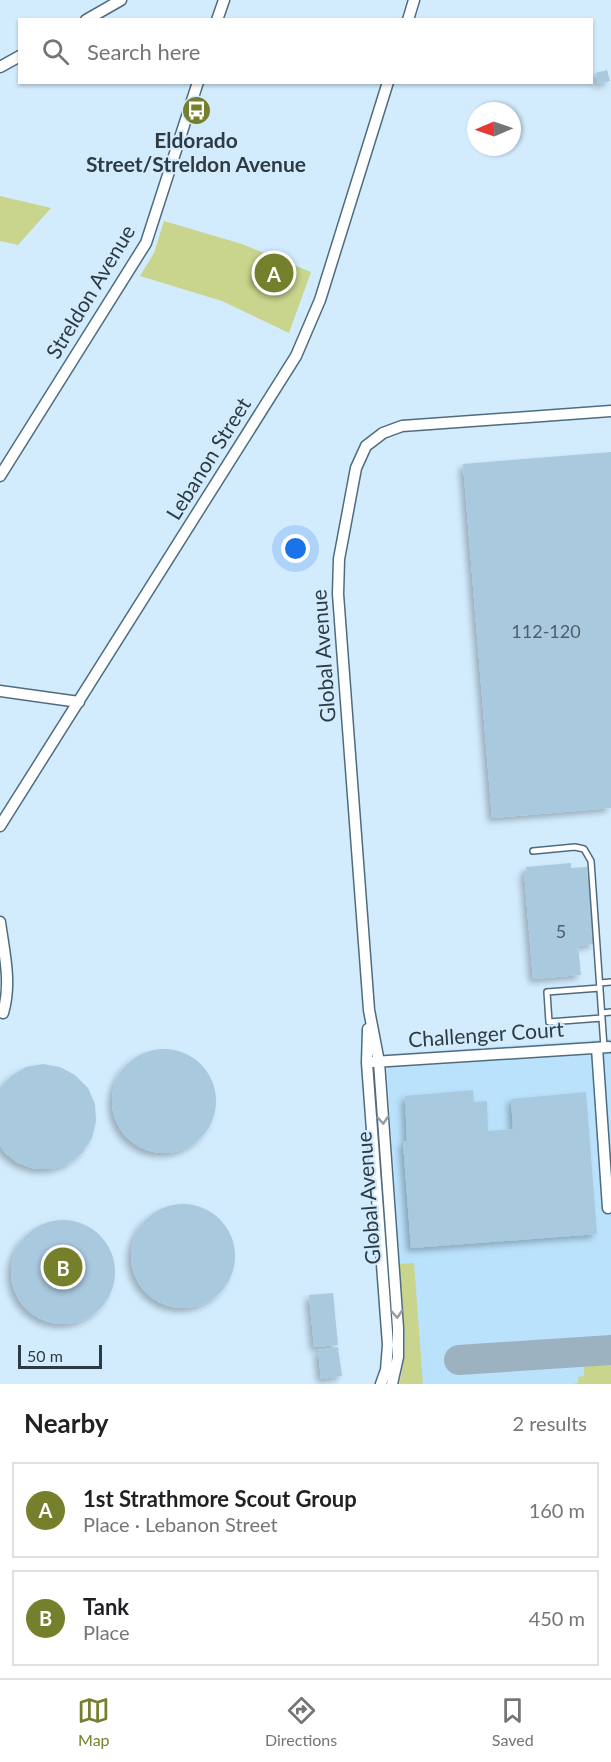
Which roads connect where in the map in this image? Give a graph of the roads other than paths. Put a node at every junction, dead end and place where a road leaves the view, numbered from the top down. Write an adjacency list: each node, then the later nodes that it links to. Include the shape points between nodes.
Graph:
1 (121, 0): 4 (street)
2 (224, 0): 5 (street)
3 (414, 0): 6 (street)
4 (90, 18)
5 (219, 18)
6 (409, 18)
7 (18, 57): 8 (street)
8 (0, 67)
9 (197, 84): 12 (street, Streldon Avenue, via 146,243)
10 (387, 84): 14 (street, Lebanon Street, via 320,300 304,339)
11 (611, 411): 20 (street, Global Avenue, via 402,426 383,433 366,446 356,468 339,559 338,594)
12 (0, 476)
13 (0, 691): 14 (street)
14 (79, 702): 15 (street, Lebanon Street)
15 (0, 826)
16 (533, 851): 19 (lane, via 575,847 584,849 591,861)
17 (0, 922): 22 (street, via 8,986)
18 (611, 982): 19 (lane)
19 (600, 986): 23 (lane); 23 (lane, via 547,992 549,1022)
20 (369, 1010): 25 (street, Global Avenue); 26 (street, Global Avenue)
21 (611, 1012): 23 (lane)
22 (3, 1013)
23 (602, 1016): 24 (lane)
24 (603, 1047): 25 (street, Challenger Court); 27 (street)
25 (379, 1062): 26 (street, Challenger Court); 29 (street, Global Avenue, one-way to 29, via 398,1328 398,1357)
26 (367, 1063): 28 (street, Global Avenue, via 388,1344)
27 (608, 1208)
28 (381, 1384)
29 (392, 1384)

